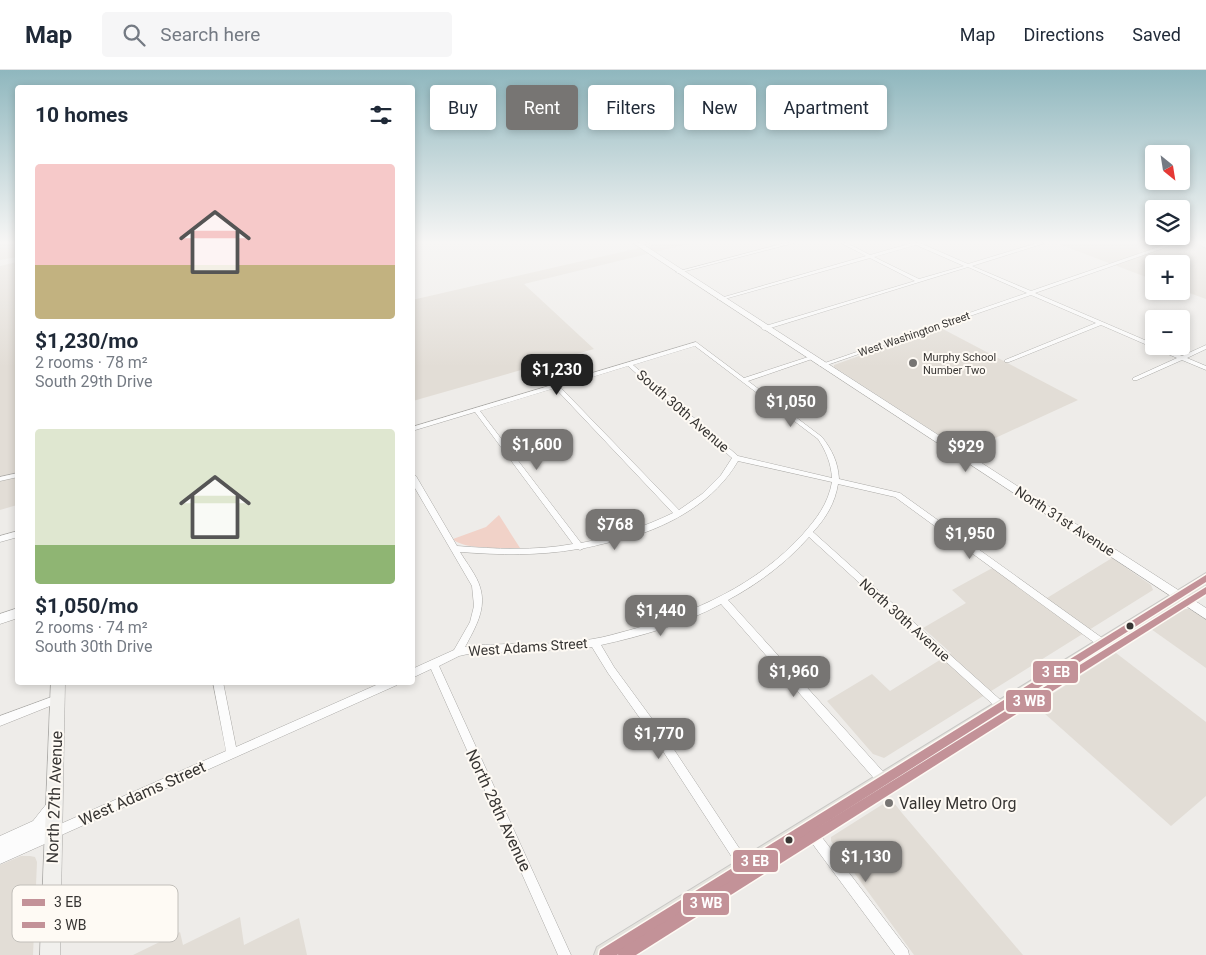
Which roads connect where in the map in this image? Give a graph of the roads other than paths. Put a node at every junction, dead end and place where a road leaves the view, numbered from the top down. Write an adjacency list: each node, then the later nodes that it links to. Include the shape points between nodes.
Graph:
1 (697, 284): 7 (street, North 31st Avenue)
2 (769, 284): 7 (street)
3 (909, 284): 9 (street)
4 (1011, 284): 6 (street)
5 (1057, 284): 6 (street, West Washington Street)
6 (1031, 293): 8 (street); 17 (street, West Washington Street)
7 (719, 298): 9 (street, North 31st Avenue)
8 (1101, 323): 10 (street); 15 (street)
9 (764, 328): 13 (street, North 31st Avenue)
10 (1145, 342)
11 (1206, 347): 14 (street)
12 (1175, 355): 14 (street)
13 (810, 358): 17 (street, North 31st Avenue); 20 (street)
14 (1182, 358): 18 (street); 19 (street)
15 (1007, 361)
16 (629, 364): 20 (street, via 696,344); 21 (street); 24 (street, South 30th Avenue)
17 (822, 365): 36 (street, North 31st Avenue)
18 (1206, 368)
19 (1135, 379)
20 (744, 380): 28 (street, via 820,438 834,460)
21 (556, 386): 22 (street); 29 (street)
22 (476, 410): 23 (street); 33 (street)
23 (415, 428)
24 (736, 458): 28 (street); 29 (street, via 724,477)
25 (15, 476): 26 (street)
26 (0, 479)
27 (415, 481): 34 (street)
28 (836, 481): 30 (street, West Adams Street, via 822,516); 42 (street, via 889,492 904,499)
29 (678, 513): 33 (street, via 634,534)
30 (809, 533): 37 (street, West Adams Street, via 773,569); 49 (street, North 30th Avenue)
31 (15, 535): 32 (street)
32 (0, 539)
33 (580, 547): 34 (street, via 517,552)
34 (454, 549): 43 (street, West Adams Street, via 476,586 478,598 475,622)
35 (1206, 578): 36 (main road)
36 (1179, 596): 39 (street, North 31st Avenue); 42 (main road)
37 (722, 600): 41 (street, West Adams Street, via 689,616); 52 (street)
38 (15, 614): 40 (street)
39 (1206, 614)
40 (0, 619)
41 (595, 643): 43 (street, West Adams Street); 58 (street, via 610,670 665,745)
42 (1102, 643): 49 (main road)
43 (457, 653): 44 (street, West Adams Street)
44 (434, 665): 45 (street, West Adams Street); 63 (street, North 28th Avenue)
45 (415, 673)
46 (219, 685): 51 (street)
47 (376, 686): 51 (street, West Adams Street)
48 (57, 691): 50 (street); 53 (main road, North 27th Avenue)
49 (1002, 706): 52 (main road)
50 (0, 721)
51 (232, 753): 55 (street, West Adams Street)
52 (883, 780): 54 (main road)
53 (54, 806): 55 (main road, North 27th Avenue); 56 (street, via 38,826)
54 (807, 827): 58 (main road); 64 (street)
55 (53, 833): 57 (street, West Adams Street); 59 (main road, North 27th Avenue)
56 (0, 844)
57 (0, 856)
58 (745, 867): 61 (main road)
59 (52, 885)
60 (50, 942): 62 (main road, North 27th Avenue)
61 (609, 954)
62 (50, 955)
63 (565, 955)
64 (903, 955)

